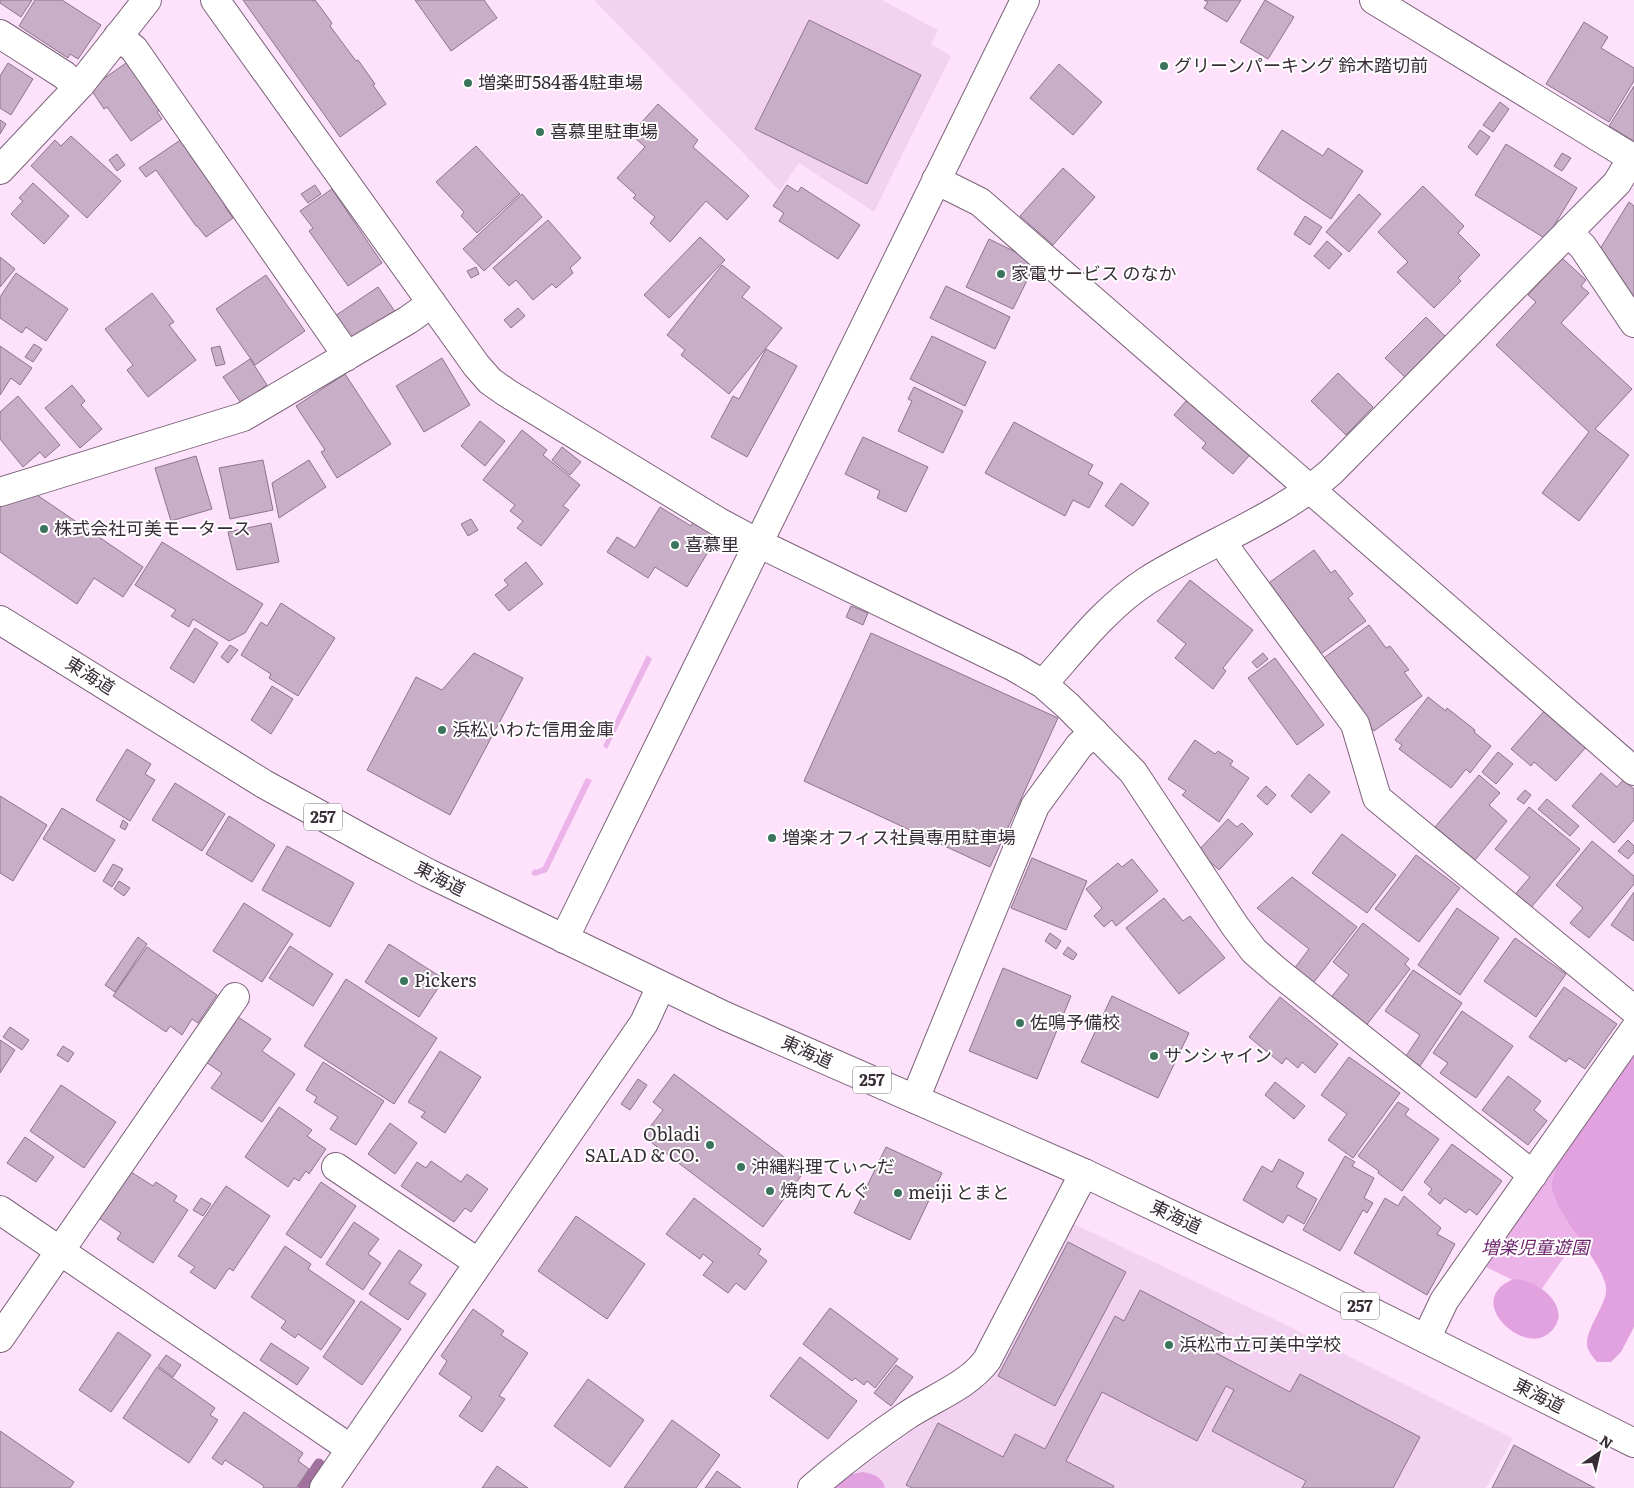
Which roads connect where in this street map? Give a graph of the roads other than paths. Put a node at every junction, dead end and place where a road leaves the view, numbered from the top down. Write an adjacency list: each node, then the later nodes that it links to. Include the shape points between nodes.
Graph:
1 (147, 0): 6 (main road)
2 (215, 0): 12 (main road)
3 (1025, 0): 10 (main road)
4 (1374, 0): 8 (main road)
5 (0, 34): 7 (main road, via 64,75)
6 (118, 36): 7 (main road); 14 (main road, via 134,49)
7 (77, 87): 9 (main road)
8 (1633, 159): 11 (main road, via 1617,183)
9 (0, 170)
10 (936, 180): 15 (main road, via 980,202); 18 (main road)
11 (1568, 232): 13 (main road, via 1583,247); 15 (main road)
12 (432, 303): 14 (main road); 18 (main road, via 490,381)
13 (1634, 323)
14 (346, 357): 16 (main road, via 243,417)
15 (1311, 489): 17 (main road); 22 (main road)
16 (0, 492)
17 (1222, 540): 20 (main road, via 1148,580 1125,597); 26 (main road, via 1355,724 1378,798)
18 (758, 543): 20 (main road); 23 (main road)
19 (0, 620): 23 (main road, 東海道 / 257, via 264,784 428,873)
20 (1043, 684): 21 (main road)
21 (1094, 732): 28 (main road, via 1079,746 1035,806); 31 (main road, via 1133,772 1254,951)
22 (1634, 770)
23 (564, 939): 24 (main road, 東海道 / 257)
24 (662, 986): 28 (main road, 東海道 / 257); 34 (main road, via 644,1022)
25 (235, 997): 33 (main road)
26 (1634, 1010)
27 (1634, 1030): 31 (main road)
28 (915, 1099): 30 (main road, 東海道 / 257)
29 (336, 1167): 34 (main road)
30 (1084, 1173): 36 (main road, 東海道 / 257); 40 (main road, via 979,1371 906,1416)
31 (1533, 1174): 36 (main road, via 1444,1301)
32 (0, 1210): 33 (main road)
33 (60, 1251): 35 (main road); 38 (main road)
34 (479, 1264): 38 (main road)
35 (0, 1338)
36 (1426, 1338): 37 (main road, 東海道 / 257)
37 (1634, 1444)
38 (351, 1449): 39 (main road)
39 (324, 1488)
40 (812, 1488)

